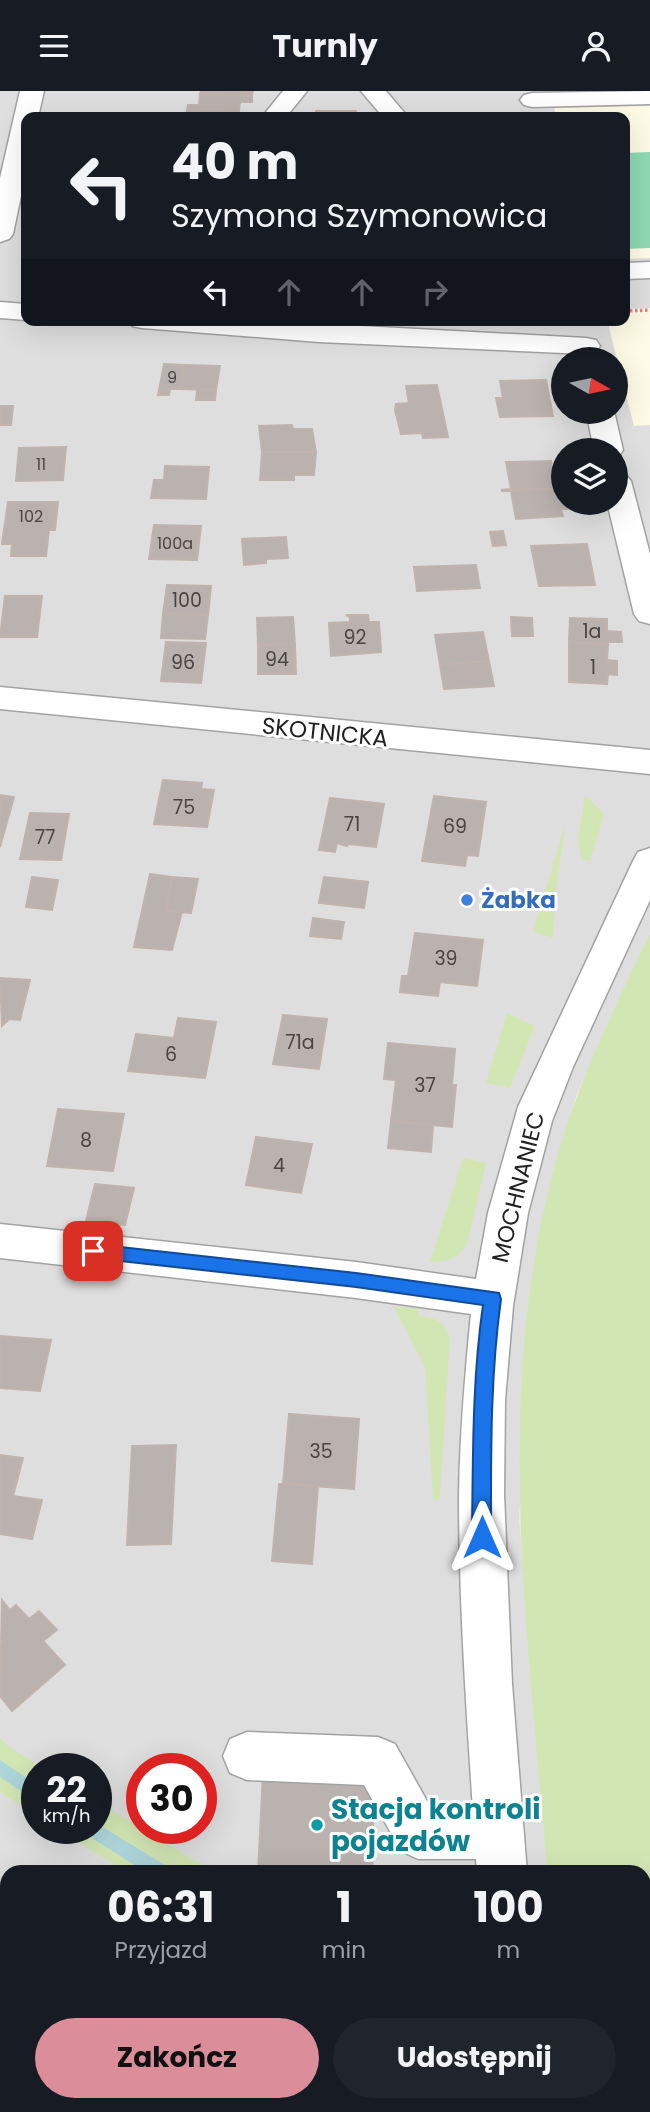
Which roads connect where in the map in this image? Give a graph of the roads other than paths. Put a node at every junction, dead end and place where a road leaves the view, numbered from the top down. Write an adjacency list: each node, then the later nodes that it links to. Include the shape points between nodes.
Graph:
1 (32, 91): 6 (street)
2 (295, 91): 7 (street)
3 (373, 91): 8 (street)
4 (650, 97): 5 (street)
5 (532, 103)
6 (27, 112)
7 (278, 112)
8 (392, 112)
9 (21, 140): 10 (street)
10 (0, 233)
11 (630, 271): 12 (street)
12 (650, 271)
13 (0, 310): 14 (street)
14 (21, 311)
15 (313, 326): 16 (street)
16 (398, 329): 17 (street)
17 (585, 342)
18 (625, 515): 19 (street)
19 (650, 614)
20 (0, 698): 21 (street, SKOTNICKA)
21 (650, 762)
22 (650, 861): 24 (street, MOCHNANIEC, via 545,1087 518,1177)
23 (0, 1241): 24 (street)
24 (493, 1299): 26 (street, MOCHNANIEC, via 482,1420 482,1537)
25 (247, 1756): 26 (street, via 378,1761 418,1834)
26 (501, 1854)

